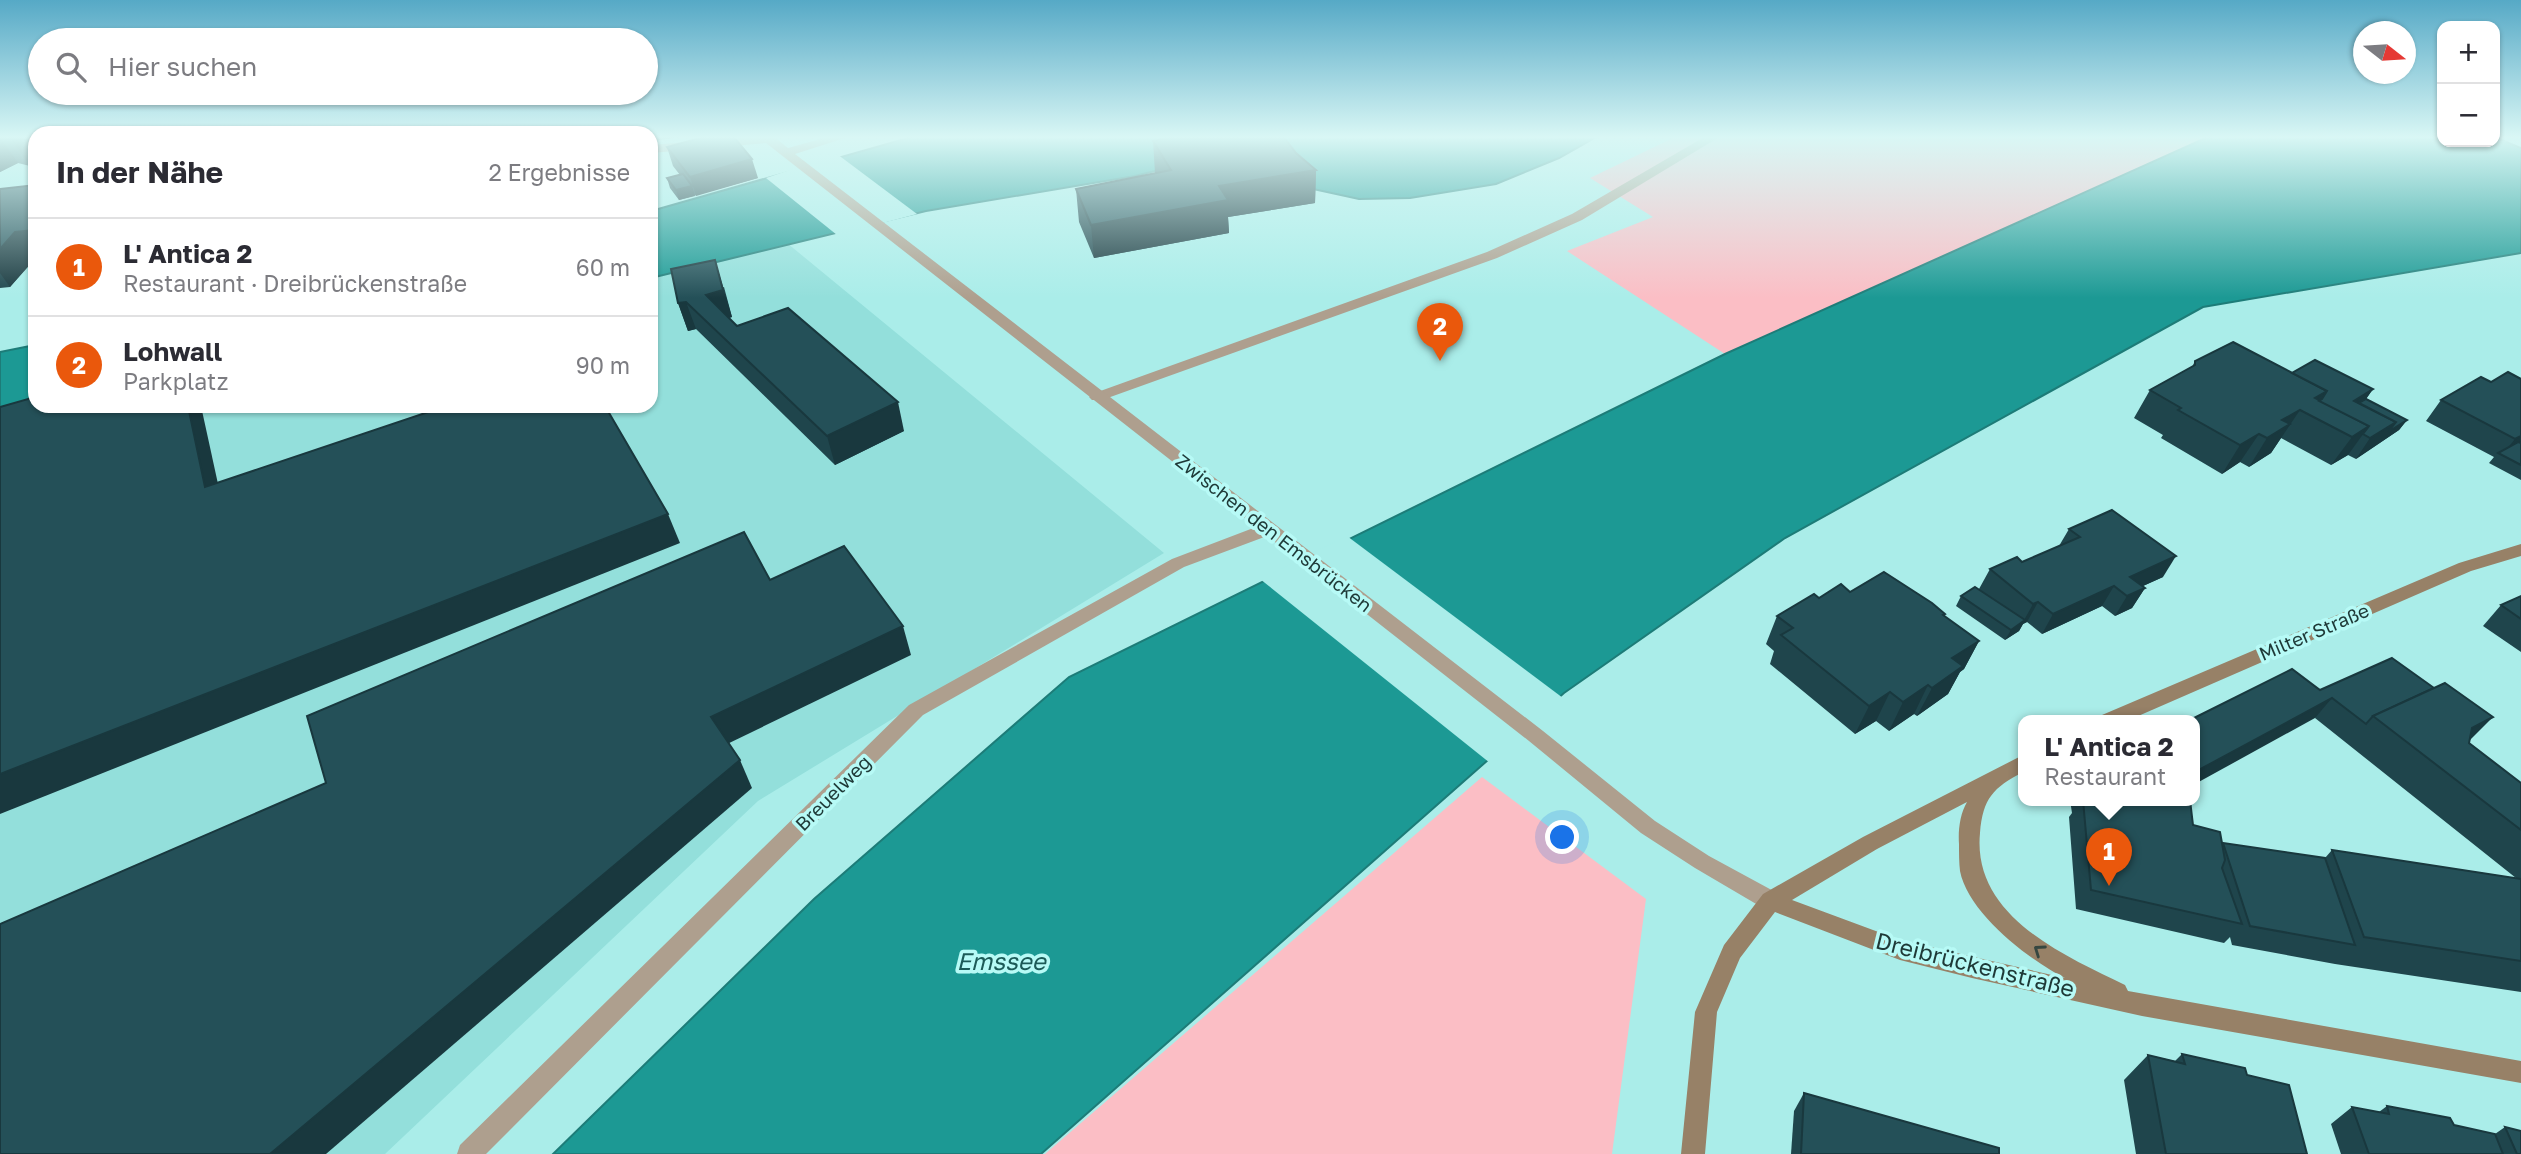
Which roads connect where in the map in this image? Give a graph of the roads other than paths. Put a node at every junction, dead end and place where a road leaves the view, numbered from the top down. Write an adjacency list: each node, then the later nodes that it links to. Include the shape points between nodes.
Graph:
1 (833, 190): 3 (street, Zwischen den Emsbrücken)
2 (1623, 190): 3 (street, via 1577,217 1492,254)
3 (1097, 397): 4 (street, Zwischen den Emsbrücken)
4 (1267, 529): 9 (street, Zwischen den Emsbrücken, via 1648,827); 12 (street, Breuelweg, via 1178,563 916,710)
5 (2521, 550): 6 (street, Milter Straße, via 2465,567)
6 (2121, 715)
7 (2018, 766): 8 (street)
8 (1989, 783): 9 (street, via 1870,843); 10 (street, Dreibrückenstraße, one-way to 8, via 2055,962 1990,907 1971,873 1969,838 1972,811)
9 (1771, 901): 10 (street, Dreibrückenstraße, via 1900,950); 13 (street, via 1732,952 1706,1012)
10 (2142, 1005): 11 (street, Dreibrückenstraße)
11 (2521, 1072)
12 (469, 1154)
13 (1693, 1154)

